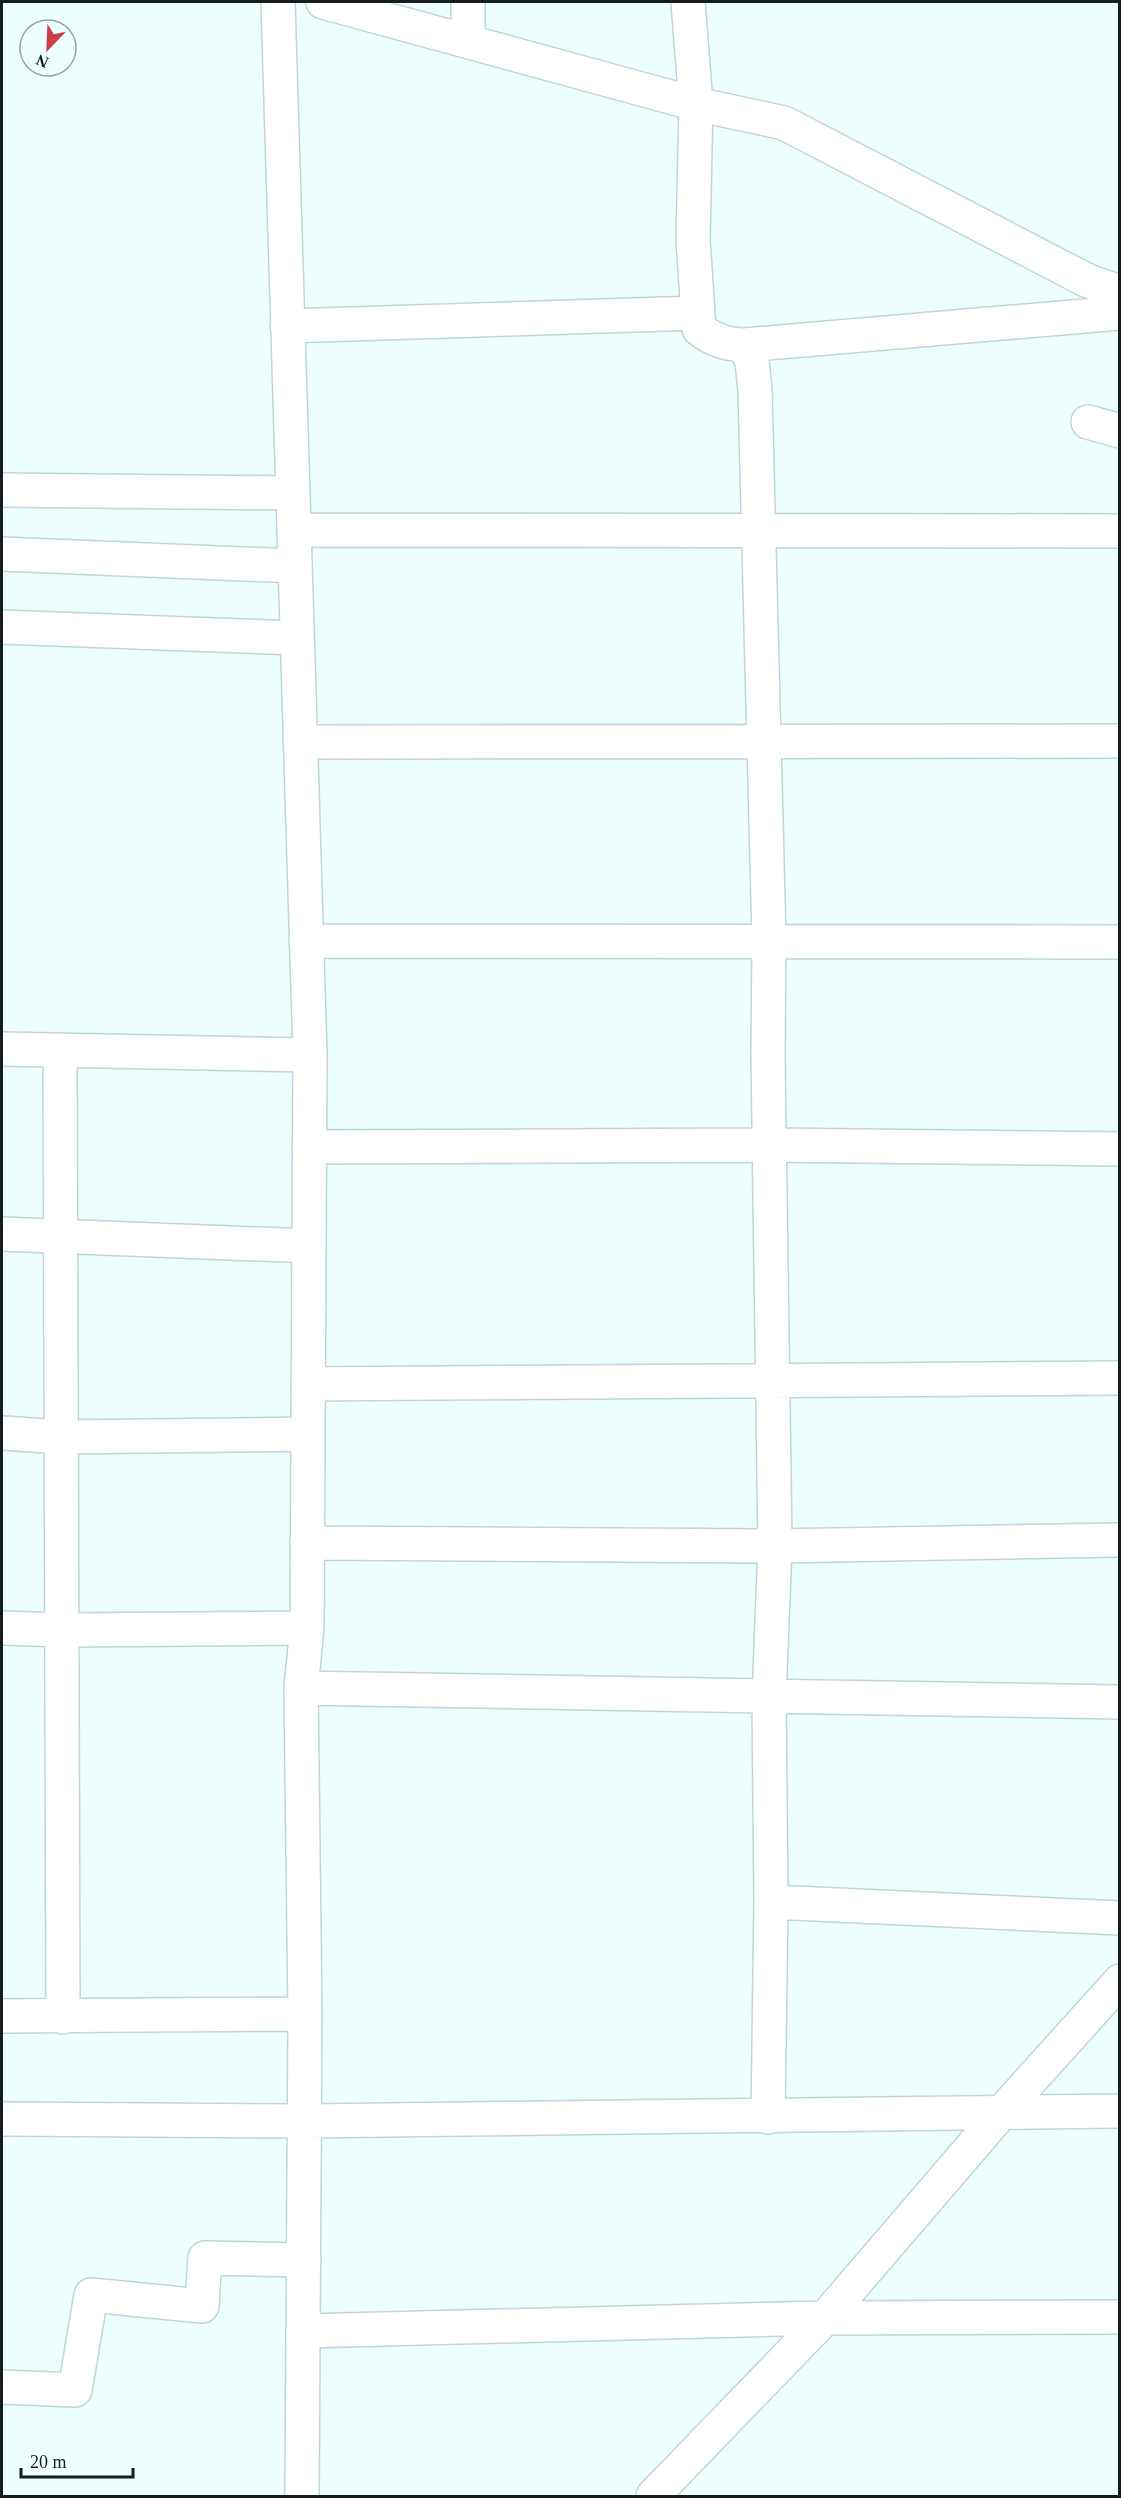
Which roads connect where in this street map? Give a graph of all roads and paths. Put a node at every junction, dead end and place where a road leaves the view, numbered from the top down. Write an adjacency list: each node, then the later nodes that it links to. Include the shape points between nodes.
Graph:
1 (278, 2): 10 (street)
2 (323, 2): 5 (street)
3 (468, 2): 5 (street)
4 (688, 2): 6 (street)
5 (468, 41): 6 (street)
6 (696, 104): 7 (street, via 784,123 1088,281); 8 (street, via 693,240)
7 (1119, 292)
8 (698, 313): 10 (street); 11 (street, via 699,329 712,339)
9 (1119, 313): 11 (street)
10 (287, 326): 15 (street)
11 (744, 345): 18 (street, via 752,361 755,392)
12 (1088, 422): 13 (street)
13 (1119, 431)
14 (2, 490): 15 (street)
15 (292, 493): 16 (street)
16 (294, 530): 18 (street); 20 (street)
17 (1119, 531): 18 (street)
18 (758, 532): 25 (street)
19 (2, 554): 20 (street)
20 (295, 566): 22 (street)
21 (2, 627): 22 (street)
22 (297, 638): 24 (street)
23 (1119, 741): 25 (street)
24 (300, 742): 25 (street); 26 (street)
25 (764, 742): 27 (street)
26 (306, 941): 27 (street); 31 (street)
27 (768, 942): 28 (street); 32 (street)
28 (1119, 942)
29 (2, 1049): 30 (street)
30 (60, 1050): 31 (street); 36 (street)
31 (310, 1055): 33 (street)
32 (769, 1145): 33 (street); 34 (street); 39 (street)
33 (309, 1147): 37 (street)
34 (1119, 1149)
35 (2, 1234): 36 (street)
36 (62, 1235): 37 (street); 43 (street)
37 (309, 1246): 40 (street)
38 (1119, 1377): 39 (street)
39 (773, 1380): 40 (street); 46 (street)
40 (308, 1384): 42 (street)
41 (2, 1433): 43 (street)
42 (308, 1434): 43 (street); 45 (street)
43 (62, 1437): 49 (street)
44 (1119, 1540): 46 (street)
45 (307, 1543): 46 (street); 48 (street)
46 (775, 1546): 51 (street)
47 (2, 1628): 49 (street)
48 (307, 1628): 49 (street); 50 (street)
49 (63, 1630): 58 (street)
50 (301, 1688): 51 (street); 56 (street)
51 (769, 1698): 52 (street); 53 (street)
52 (1119, 1702)
53 (771, 1902): 54 (street); 61 (street)
54 (1119, 1918)
55 (1119, 1981): 60 (street)
56 (305, 2014): 58 (street); 63 (street)
57 (2, 2016): 58 (street)
58 (63, 2017)
59 (1119, 2111): 60 (street)
60 (1001, 2113): 61 (street); 66 (street)
61 (768, 2117): 63 (street)
62 (2, 2119): 63 (street)
63 (304, 2121): 64 (street)
64 (304, 2260): 67 (street); 68 (street, via 205,2258 202,2306 91,2295 75,2390)
65 (1119, 2317): 66 (street)
66 (825, 2318): 67 (street); 70 (street)
67 (303, 2331): 69 (street)
68 (2, 2387)
69 (302, 2496)
70 (653, 2496)

